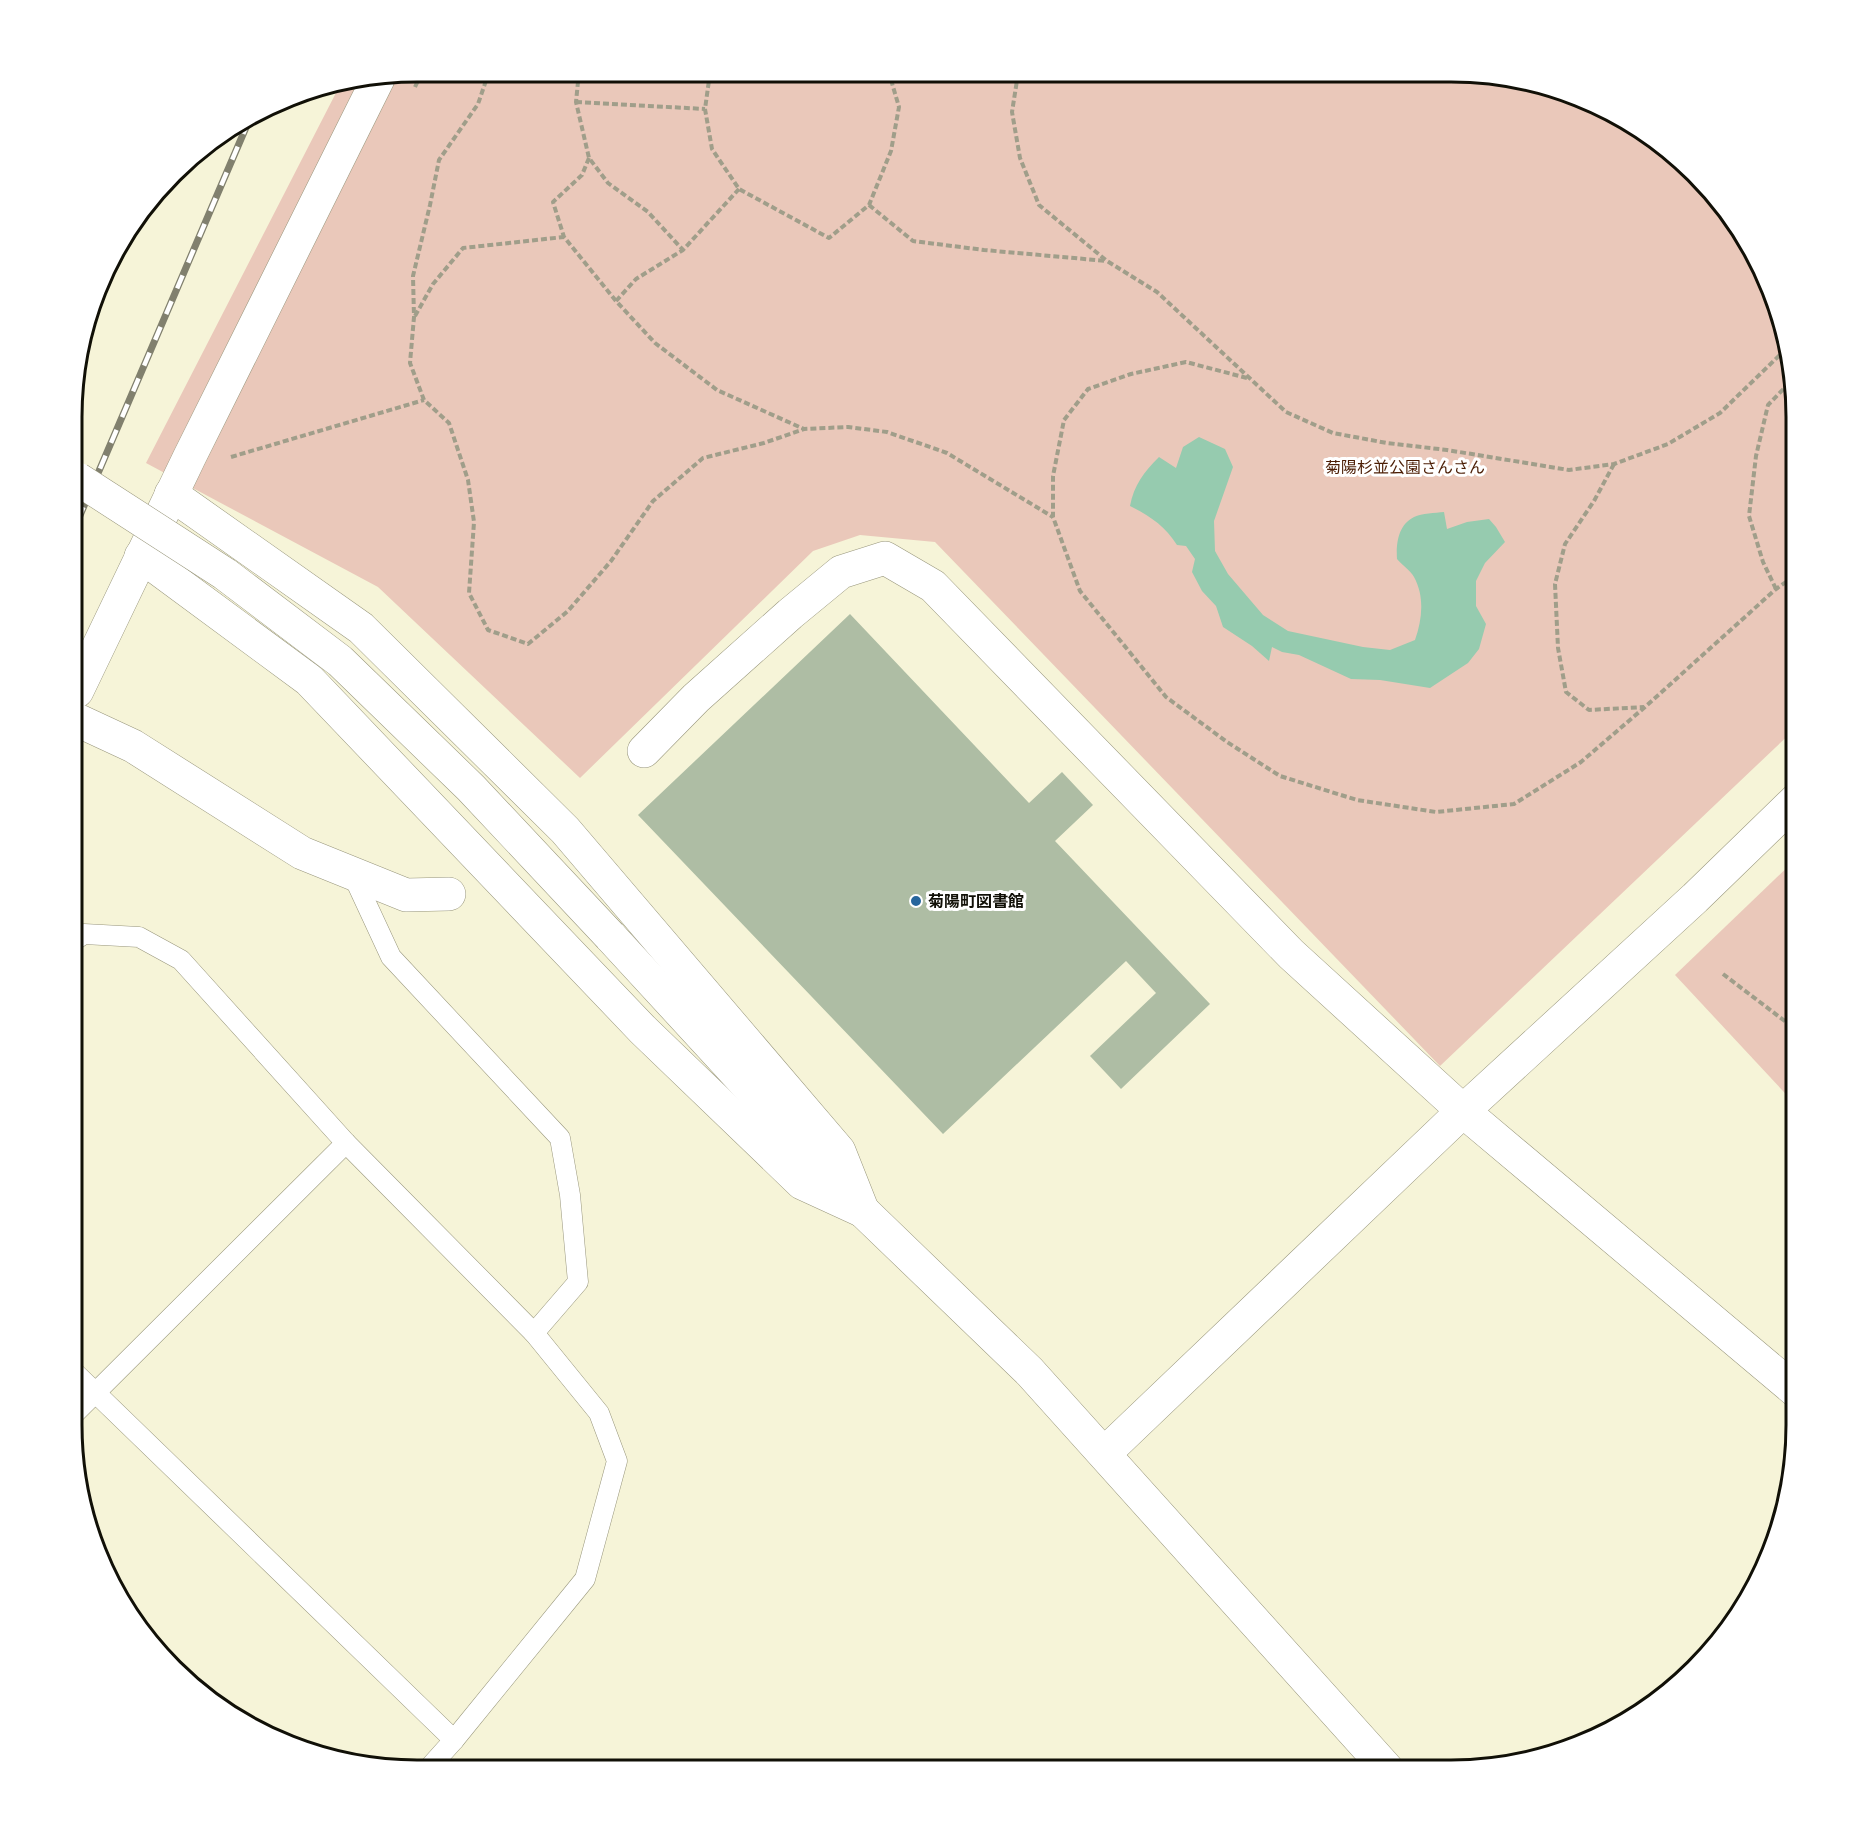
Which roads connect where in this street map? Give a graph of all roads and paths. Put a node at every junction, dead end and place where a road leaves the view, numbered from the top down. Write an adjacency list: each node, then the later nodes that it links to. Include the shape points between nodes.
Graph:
1 (417, 83): 8 (path)
2 (485, 83): 18 (path, via 477,104 439,160 413,276)
3 (578, 83): 9 (path)
4 (709, 83): 10 (path)
5 (892, 83): 13 (path, via 899,107 891,151)
6 (1017, 83): 16 (path, via 1012,112 1020,158 1038,205)
7 (375, 85): 27 (street)
8 (412, 93)
9 (576, 102): 10 (path); 11 (path)
10 (705, 109): 12 (path, via 712,149)
11 (589, 158): 14 (path, via 582,175 553,202); 15 (path, via 608,183 648,213)
12 (739, 189): 13 (path, via 829,238); 15 (path)
13 (869, 205): 16 (path, via 913,241)
14 (564, 237): 17 (path); 18 (path, via 464,248 434,284)
15 (683, 250): 17 (path, via 636,279)
16 (1107, 261): 20 (path, via 1157,292)
17 (616, 301): 23 (path, via 655,343 717,390)
18 (414, 317): 22 (path, via 410,363)
19 (1780, 354): 25 (path, via 1720,413 1668,444)
20 (1247, 378): 25 (path, via 1286,412 1333,434 1569,470); 28 (path, via 1186,362 1131,374 1088,389 1064,420 1053,476)
21 (1785, 387): 31 (path, via 1768,405 1756,456 1749,516)
22 (424, 400): 23 (path, via 449,423 468,480 474,522 469,593 488,630 528,644 568,611 653,501 704,458); 24 (path, via 231,457)
23 (804, 429): 28 (path, via 848,427 887,432 937,449)
24 (236, 446)
25 (1614, 464): 33 (path, via 1565,544 1555,584 1557,648 1566,692 1589,710)
26 (82, 482): 44 (street, bridge, via 225,574 340,661 471,788)
27 (171, 494): 29 (street); 44 (street, via 361,628 565,830 839,1151)
28 (1053, 517): 33 (path, via 1080,591 1166,697 1280,776 1357,800 1436,812 1514,804 1581,762)
29 (141, 556): 32 (street); 44 (street, via 309,680 643,1030 802,1183)
30 (1786, 582): 31 (path)
31 (1776, 590): 33 (path)
32 (82, 680)
33 (1645, 707)
34 (82, 722): 37 (street, via 133,746 302,853)
35 (644, 751): 42 (street, via 704,690 841,572 885,558 933,586 1291,954)
36 (1786, 810): 42 (street)
37 (352, 873): 38 (street, via 406,895); 45 (lane, via 391,957 560,1138 578,1282)
38 (449, 894)
39 (82, 935): 43 (lane, via 140,936 181,960)
40 (1723, 974): 41 (path)
41 (1786, 1022)
42 (1463, 1112): 47 (street); 50 (street)
43 (346, 1143): 45 (lane); 48 (lane)
44 (863, 1211): 50 (street, via 1030,1372)
45 (534, 1333): 51 (lane, via 599,1413 617,1461 585,1579)
46 (82, 1379): 48 (lane)
47 (1786, 1383)
48 (95, 1391): 49 (lane); 51 (lane)
49 (82, 1405)
50 (1105, 1453): 53 (street)
51 (454, 1740): 52 (lane)
52 (436, 1760)
53 (1379, 1760)

